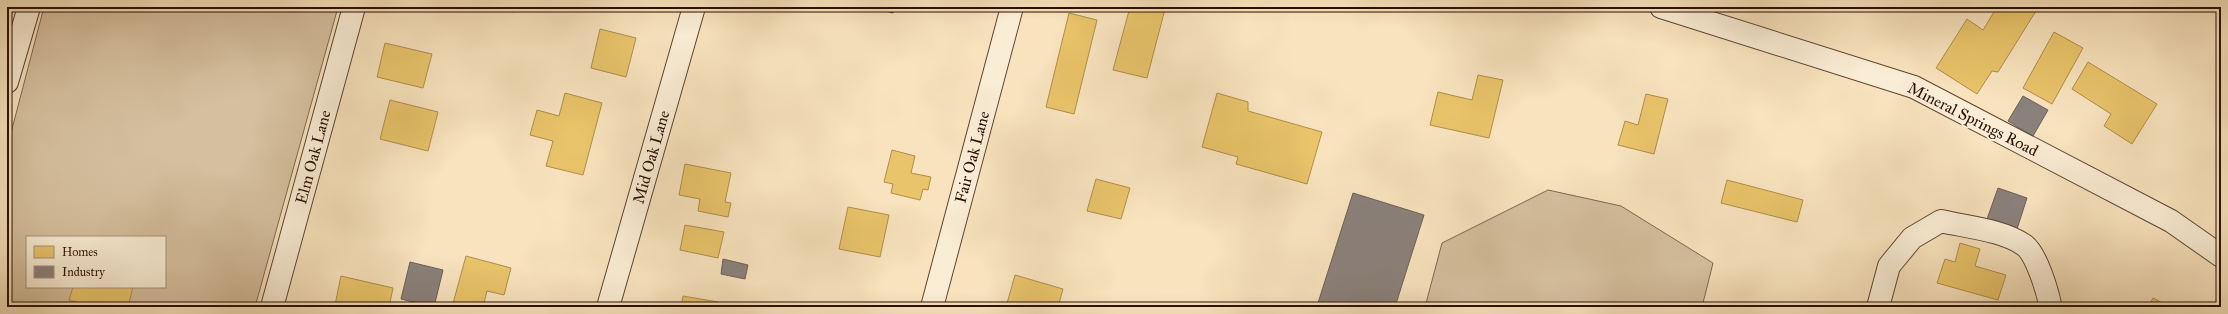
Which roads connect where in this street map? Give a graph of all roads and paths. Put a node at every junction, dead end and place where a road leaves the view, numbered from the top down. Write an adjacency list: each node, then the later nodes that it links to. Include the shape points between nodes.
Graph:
1 (29, 7): 6 (street)
2 (354, 7): 9 (street, Elm Oak Lane)
3 (694, 7): 10 (street, Mid Oak Lane)
4 (1012, 7): 11 (street, Fair Oak Lane)
5 (1661, 7): 7 (street, Mineral Springs Road, via 1914,87 2171,221)
6 (7, 82)
7 (2221, 256)
8 (2050, 304): 12 (street, via 2044,278 2026,246 1994,233 1941,221 1912,238 1889,266)
9 (272, 307)
10 (608, 307)
11 (932, 307)
12 (1878, 307)

